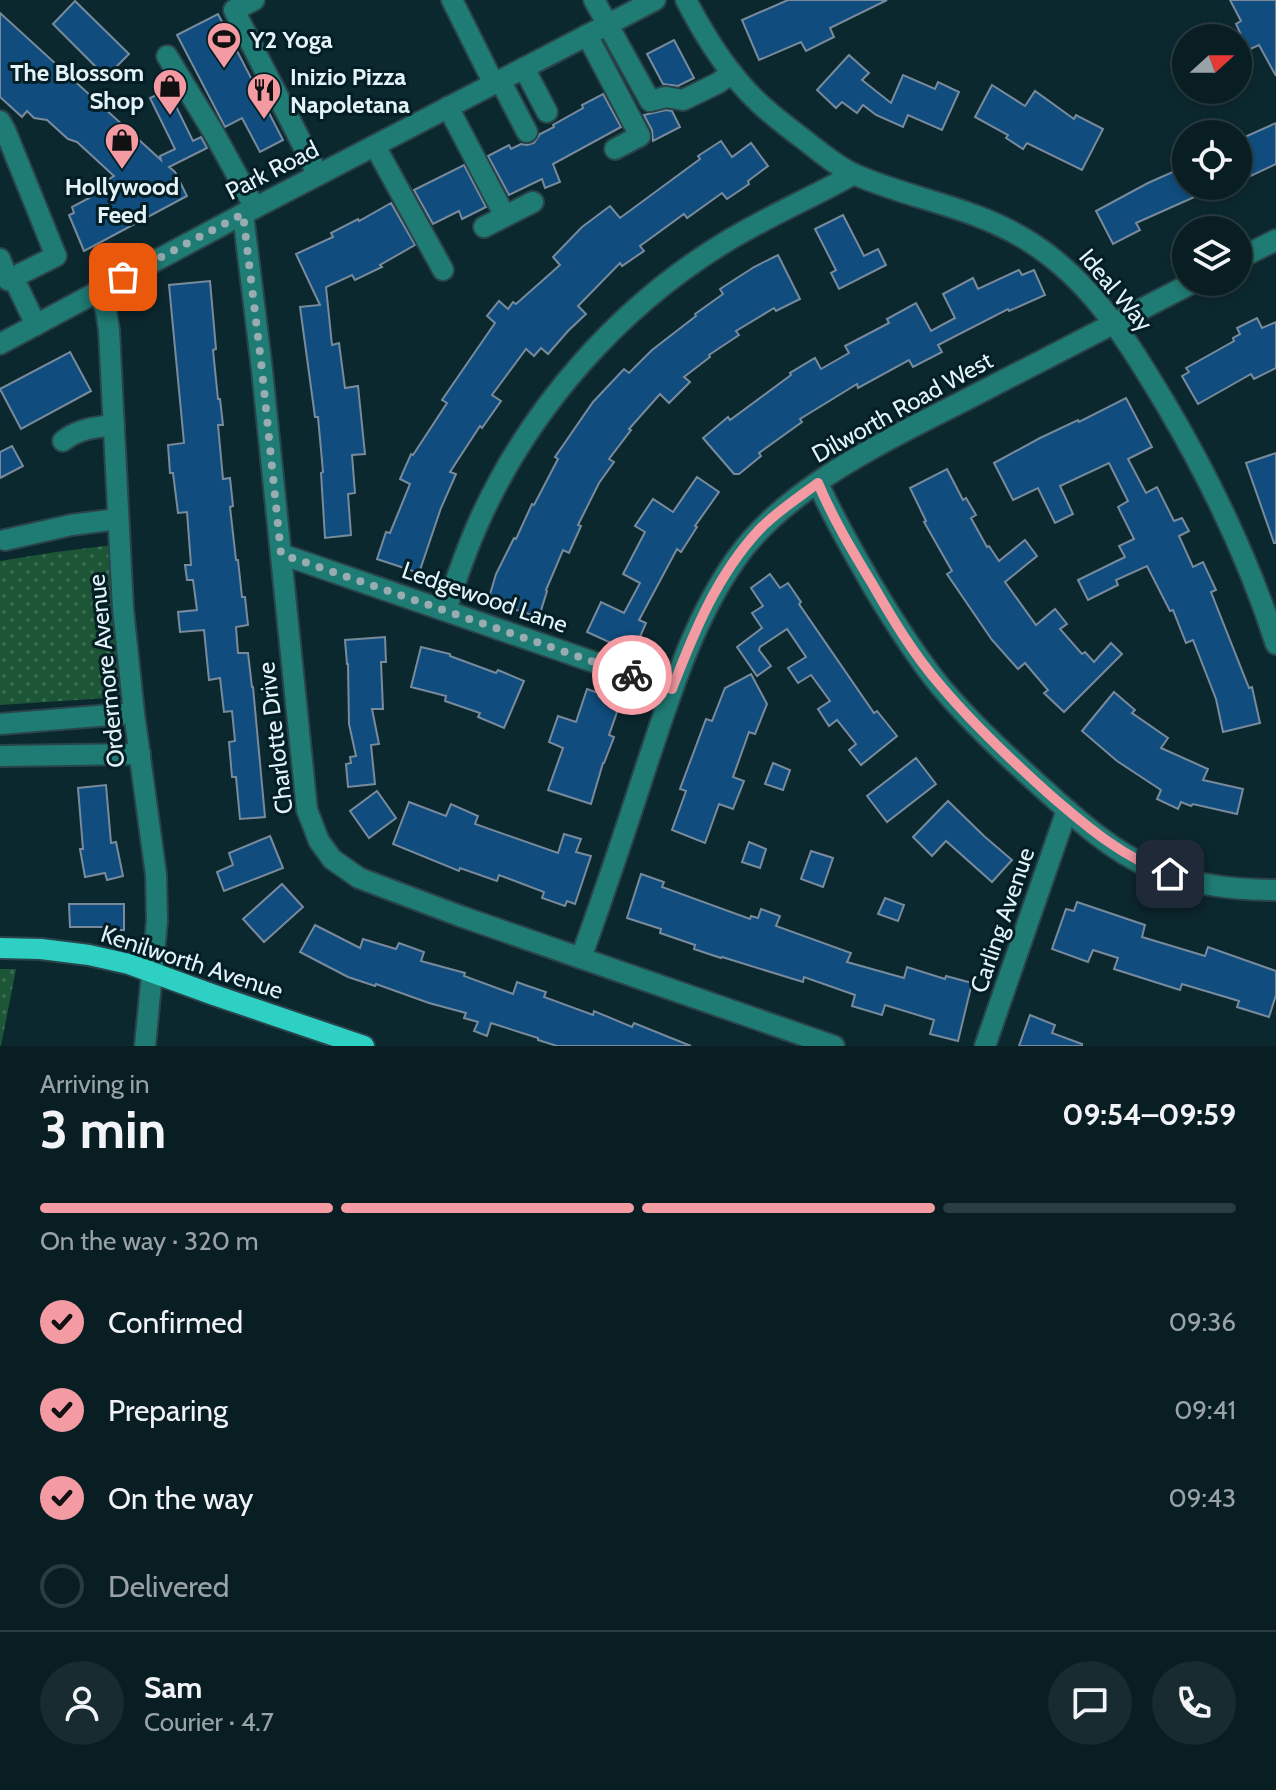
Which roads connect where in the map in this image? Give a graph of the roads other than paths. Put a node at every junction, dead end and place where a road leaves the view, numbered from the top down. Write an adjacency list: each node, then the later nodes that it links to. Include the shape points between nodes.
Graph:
1 (254, 0): 19 (street, via 234,10)
2 (452, 0): 11 (street)
3 (594, 0): 6 (street)
4 (655, 0): 6 (street, Park Road)
5 (686, 0): 10 (street, Ideal Way)
6 (608, 24): 7 (street, Park Road); 10 (street, via 650,101 683,100)
7 (587, 35): 9 (street, Park Road); 17 (street, via 640,136)
8 (167, 56): 21 (street, via 215,135)
9 (524, 68): 11 (street, Park Road); 13 (street)
10 (732, 73): 18 (street, Ideal Way, via 778,120)
11 (497, 82): 12 (street, Park Road); 15 (street)
12 (448, 107): 16 (street, Park Road); 22 (street)
13 (547, 112)
14 (0, 121): 28 (street, via 56,256)
15 (527, 132)
16 (375, 146): 19 (street, Park Road); 27 (street)
17 (615, 149)
18 (854, 174): 31 (street, Ideal Way, via 973,214 1026,240 1085,287); 41 (street, via 698,260 651,295 591,353 506,469 480,518)
19 (318, 175): 21 (street, Park Road)
20 (533, 202): 22 (street)
21 (249, 211): 29 (street, Park Road); 39 (street, Charlotte Drive)
22 (505, 216): 23 (street)
23 (484, 227)
24 (1276, 240): 25 (street)
25 (1252, 252)
26 (0, 259): 28 (street, via 8,280)
27 (443, 270)
28 (13, 277): 32 (street)
29 (99, 290): 32 (street, Park Road); 34 (street, Ordermore Avenue, via 109,330)
30 (1172, 293): 31 (street, Dilworth Road West)
31 (1114, 322): 36 (street, Dilworth Road West, via 878,445); 40 (street, Ideal Way, via 1187,440)
32 (36, 325): 33 (street, Park Road)
33 (0, 344)
34 (114, 425): 35 (street, via 89,428); 37 (street, Ordermore Avenue)
35 (63, 441)
36 (818, 483): 43 (street, Dilworth Road West, via 760,529 736,558 713,594); 48 (street, via 835,521 921,661 980,730)
37 (118, 519): 38 (street); 44 (street, Ordermore Avenue)
38 (5, 540)
39 (281, 554): 41 (street, Ledgewood Lane); 51 (street, Charlotte Drive, via 307,810 332,859 359,878)
40 (1266, 587): 42 (street, Ideal Way)
41 (446, 610): 43 (street, Ledgewood Lane)
42 (1276, 644)
43 (672, 689): 51 (street, Dilworth Road West)
44 (134, 713): 45 (street); 46 (street, Ordermore Avenue)
45 (0, 724)
46 (140, 754): 47 (street); 52 (street, Ordermore Avenue, via 156,875)
47 (0, 756)
48 (1067, 810): 49 (street, via 1152,868 1209,885); 56 (street, Carling Avenue)
49 (1276, 890)
50 (0, 948): 52 (main road, Kenilworth Avenue, via 89,955)
51 (581, 958): 55 (street, Charlotte Drive)
52 (153, 973): 53 (street, Ordermore Avenue); 54 (main road, Kenilworth Avenue)
53 (145, 1046)
54 (364, 1046)
55 (834, 1046)
56 (985, 1046)

